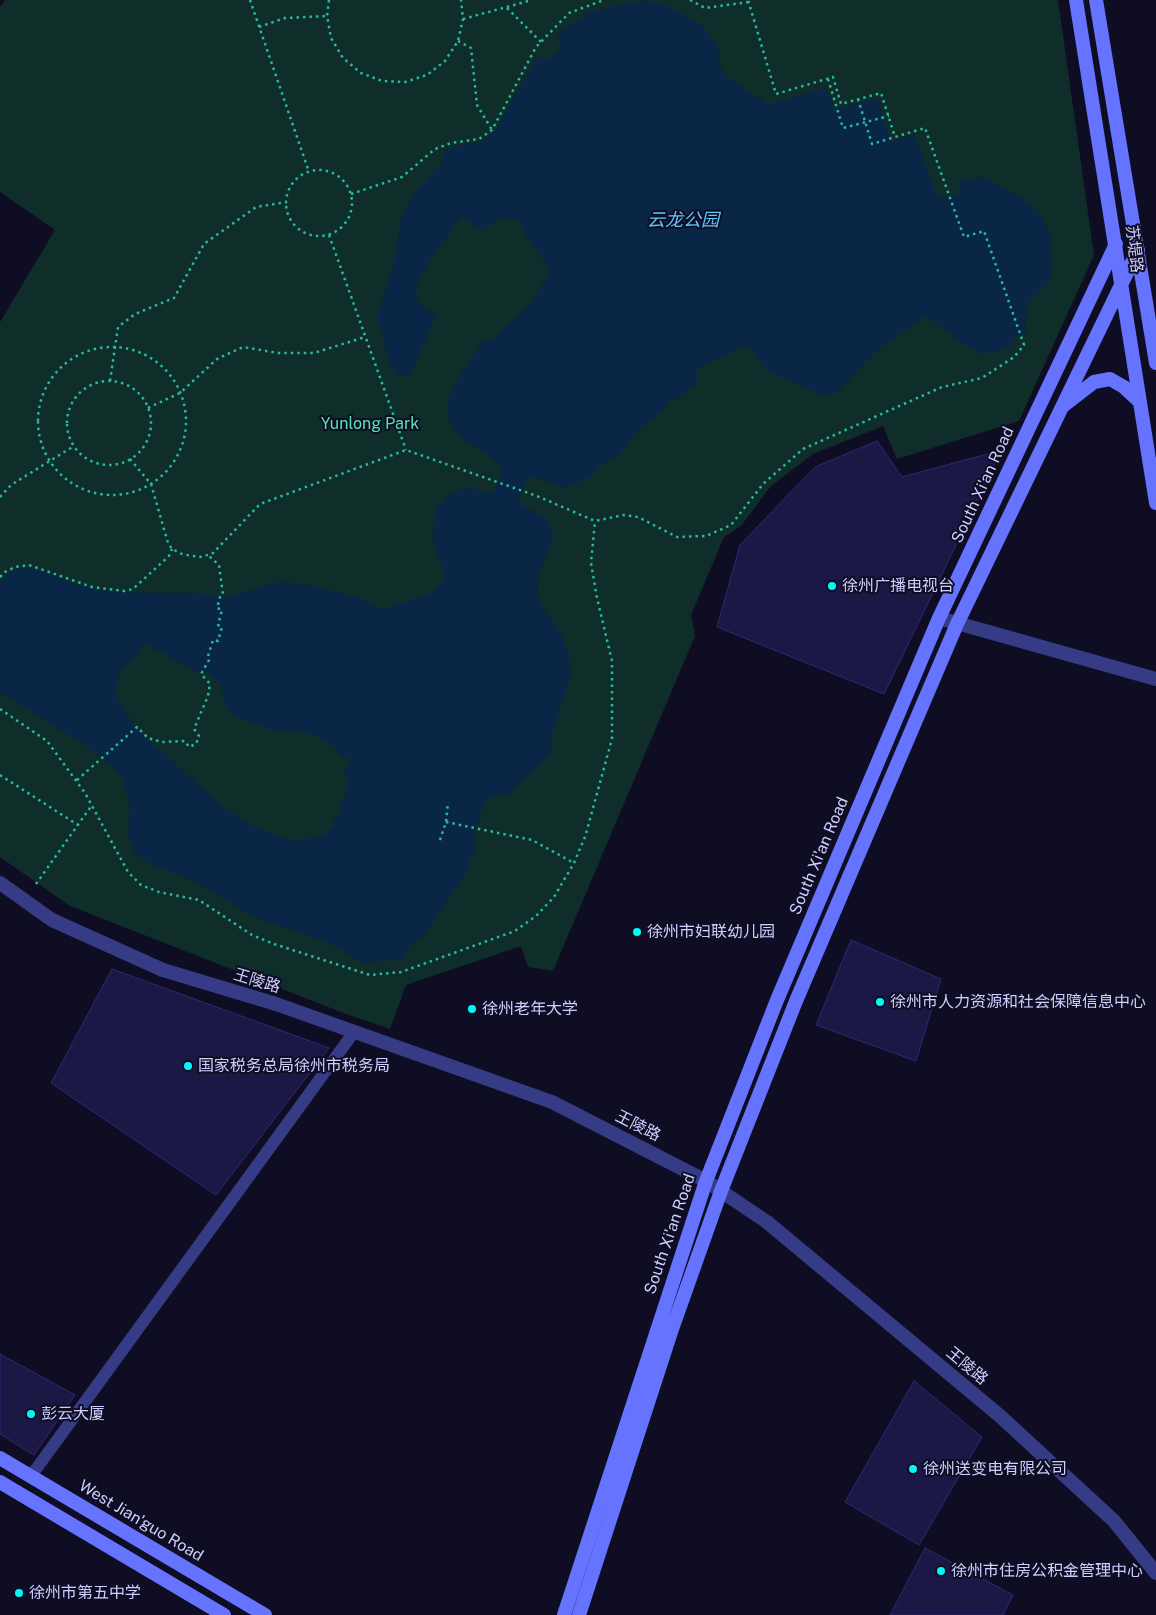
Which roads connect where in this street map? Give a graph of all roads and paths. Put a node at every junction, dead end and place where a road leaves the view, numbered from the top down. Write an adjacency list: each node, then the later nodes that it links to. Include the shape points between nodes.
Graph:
1 (250, 0): 13 (path)
2 (329, 0): 11 (path)
3 (461, 0): 12 (path)
4 (532, 0): 10 (path)
5 (604, 0): 15 (path, via 569,13)
6 (690, 0): 9 (path, via 705,8)
7 (1076, 0): 26 (main road, 苏堤路)
8 (1096, 0): 27 (main road, 苏堤路)
9 (749, 1): 16 (path, via 776,94)
10 (506, 7): 12 (path); 15 (path)
11 (327, 16): 13 (path, via 285,18); 14 (path, via 331,38 343,58 360,73 382,82 405,82 427,75 445,61)
12 (463, 19): 14 (path)
13 (259, 26): 22 (path)
14 (458, 41): 20 (path, via 471,48 477,104)
15 (541, 42): 20 (path)
16 (828, 79): 17 (path, via 833,77 841,104); 19 (path, via 843,128)
17 (858, 99): 18 (path, via 881,93); 19 (path)
18 (889, 116): 19 (path); 21 (path)
19 (866, 122): 21 (path, via 872,144)
20 (492, 130): 23 (path, via 478,139 451,143 436,150 402,177)
21 (895, 137): 44 (path, via 926,128 964,237 984,231 1024,345 1014,357 982,378 942,387 803,449 763,484 732,525 706,536 677,537 638,517 623,515)
22 (309, 172): 23 (path, via 330,172); 24 (path, via 291,186)
23 (351, 194): 25 (path, via 350,214 338,230)
24 (286, 202): 25 (path, via 290,218 306,234); 30 (path, via 256,207 204,244 174,298 135,314 118,327)
25 (329, 235): 29 (path)
26 (1116, 244): 28 (main road, 苏堤路); 48 (main road, South Xi'an Road)
27 (1138, 250): 28 (main road, South Xi'an Road); 31 (main road, 苏堤路)
28 (1120, 285): 34 (main road, 苏堤路); 36 (main road, South Xi'an Road)
29 (365, 337): 33 (path, via 314,354 278,353 243,347 217,359); 38 (path)
30 (115, 346): 32 (path); 33 (path, via 138,351 158,363); 40 (path, via 82,354 67,362 50,380 40,403 38,428 45,453)
31 (1156, 363)
32 (110, 381): 35 (path, via 124,383 135,390); 37 (path, via 90,386 74,399 68,412 67,426)
33 (180, 392): 35 (path); 41 (path, via 186,425 181,448 169,468)
34 (1138, 400): 36 (main road, via 1110,379 1094,382); 43 (main road, 苏堤路)
35 (148, 408): 39 (path, via 151,426 148,439)
36 (1060, 408): 49 (main road, South Xi'an Road)
37 (74, 446): 39 (path, via 90,460 103,464 117,464); 40 (path)
38 (406, 450): 44 (path, via 538,496); 46 (path, via 260,504)
39 (130, 459): 41 (path)
40 (51, 461): 41 (path, via 60,473 81,488 106,494 129,492); 42 (path, via 11,485)
41 (151, 484): 45 (path)
42 (0, 497)
43 (1156, 503)
44 (595, 521): 59 (path, via 591,563 612,661 612,739 594,809)
45 (172, 549): 46 (path, via 192,556); 47 (path, via 169,556 133,589 124,591 92,587 29,565 15,567)
46 (208, 555): 53 (path, via 219,565 223,595 217,608 222,610 218,625 222,627 218,641 213,640 209,660 201,674 210,684 194,730 199,736 196,744 189,747 185,741 162,742 148,738 137,727)
47 (0, 577)
48 (939, 618): 49 (street); 63 (main road, South Xi'an Road, via 777,1000)
49 (957, 624): 50 (street); 64 (main road, South Xi'an Road, via 796,1001)
50 (1156, 679)
51 (0, 709): 53 (path, via 47,741)
52 (0, 775): 57 (path)
53 (76, 780): 55 (path)
54 (448, 802): 56 (path)
55 (92, 804): 57 (path); 59 (path, via 128,872 141,885 199,900 252,936 370,975 401,972 515,931 554,897)
56 (446, 822): 58 (path); 59 (path, via 532,840)
57 (78, 825): 61 (path)
58 (440, 840)
59 (574, 863)
60 (0, 883): 62 (street, 王陵路, via 52,920 163,970 276,1004)
61 (36, 884)
62 (354, 1032): 63 (street, 王陵路, via 552,1102); 66 (street)
63 (706, 1180): 64 (street, 王陵路); 71 (main road, South Xi'an Road)
64 (721, 1191): 68 (street, 王陵路, via 767,1222 1000,1416 1114,1521); 72 (main road, South Xi'an Road, via 671,1332)
65 (0, 1458): 66 (main road, West Jian'guo Road)
66 (31, 1476): 70 (main road, West Jian'guo Road)
67 (0, 1482): 69 (main road)
68 (1156, 1573)
69 (224, 1615)
70 (265, 1615)
71 (564, 1615)
72 (579, 1615)

